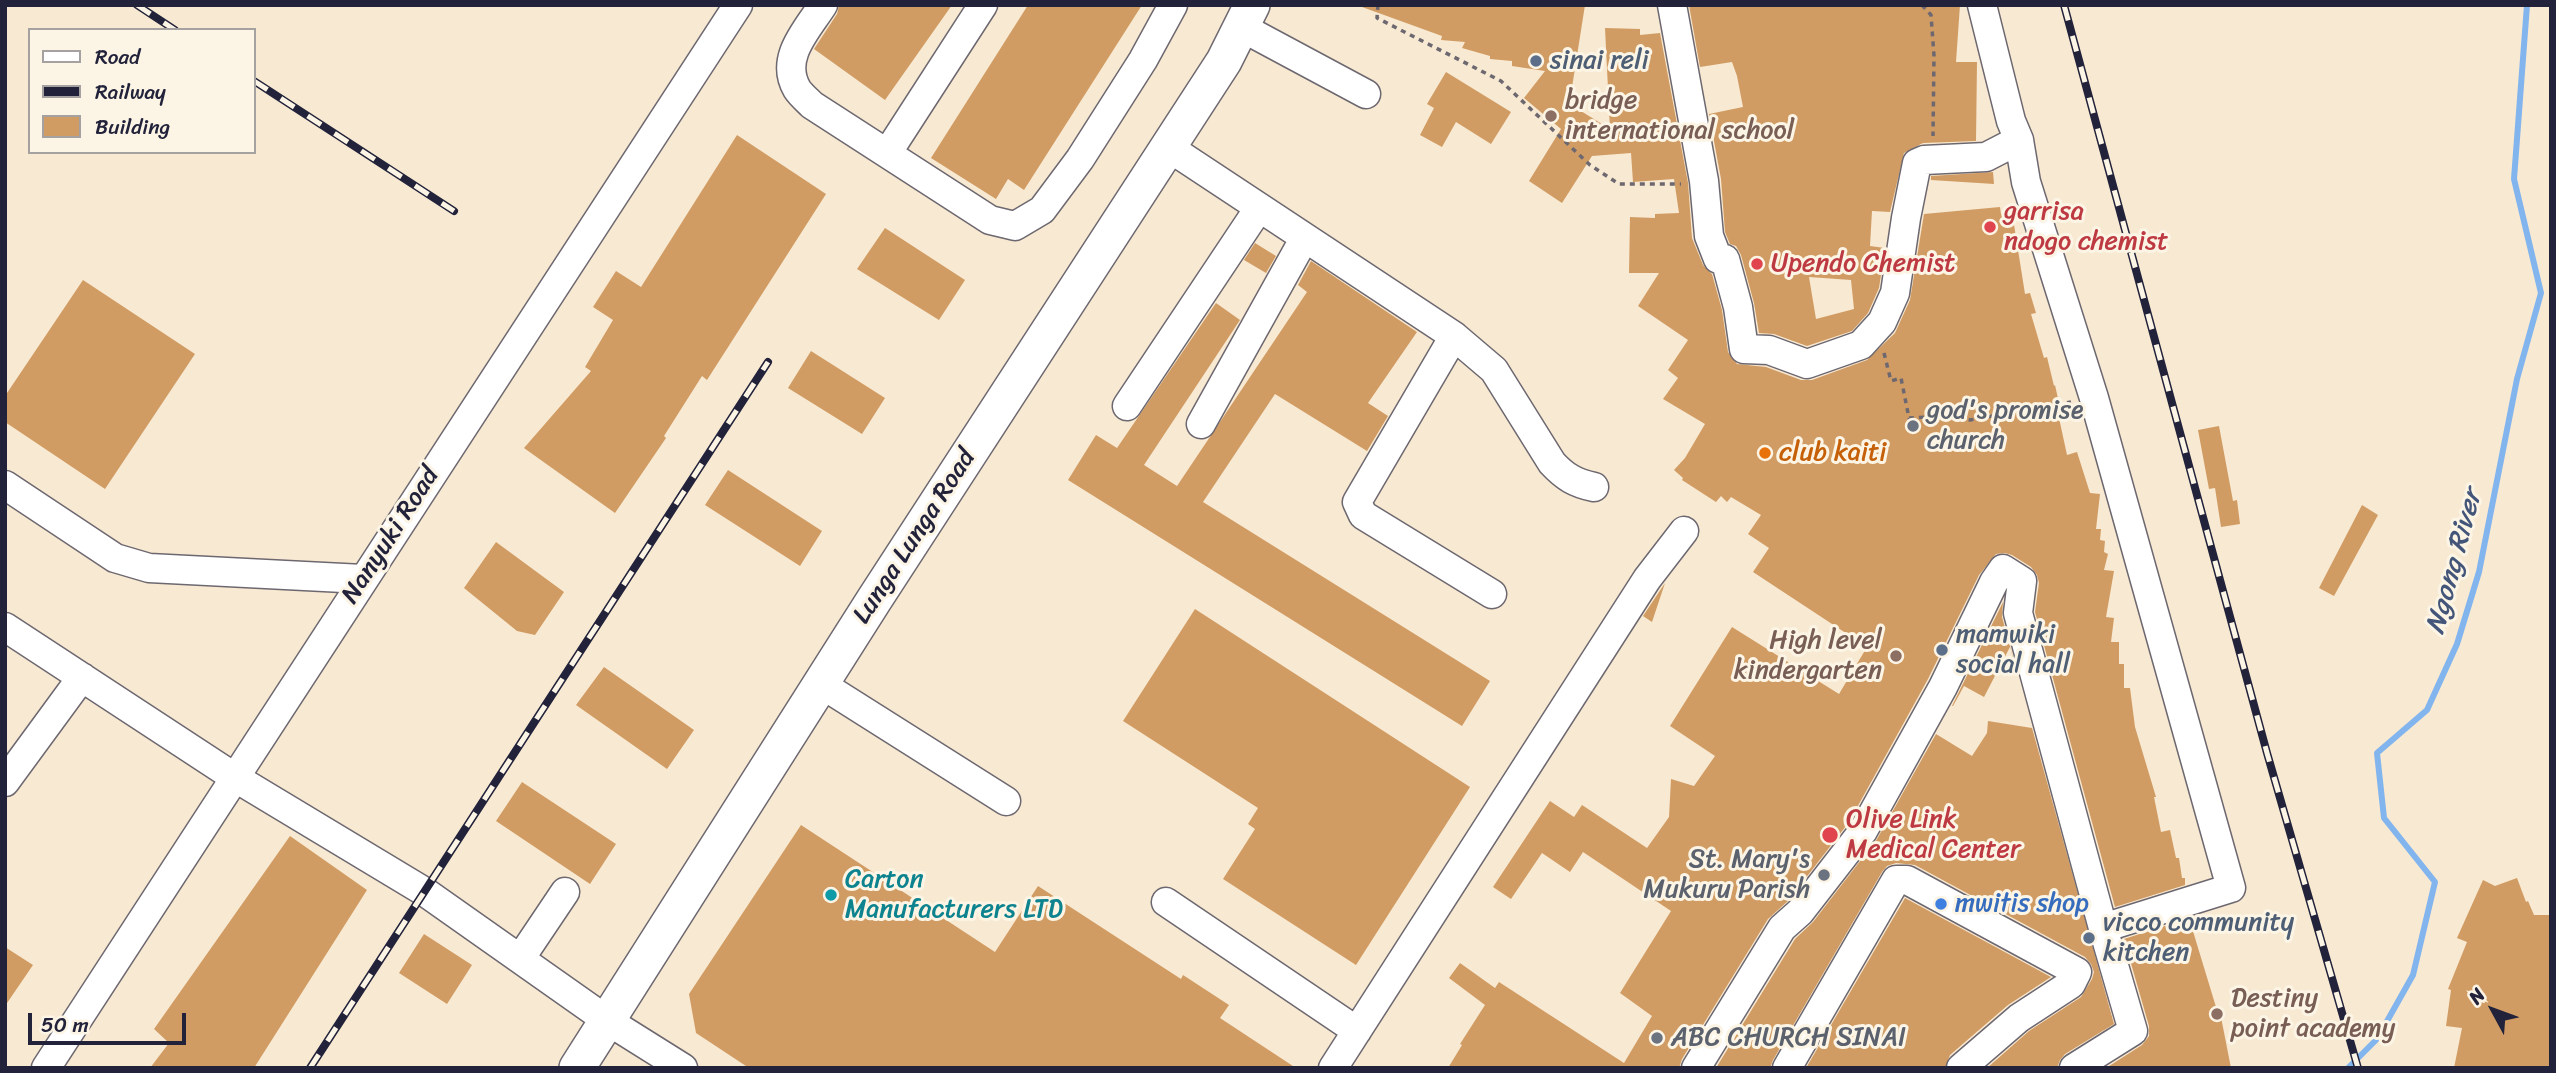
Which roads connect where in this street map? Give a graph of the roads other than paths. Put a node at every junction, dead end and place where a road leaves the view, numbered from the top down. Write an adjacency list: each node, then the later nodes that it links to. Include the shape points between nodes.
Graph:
1 (738, 5): 20 (street, Nanyuki Road)
2 (823, 5): 11 (street, via 792,52 790,67 797,88 812,104)
3 (983, 5): 11 (street)
4 (1173, 5): 11 (street, via 1080,159 1042,210 1015,226 990,220)
5 (1672, 5): 9 (street, via 1704,181 1709,236 1718,259 1725,258 1744,349 1769,350 1808,364 1861,345 1882,322 1895,293 1917,163 1986,157)
6 (1982, 5): 9 (street)
7 (1246, 16): 8 (street); 10 (main road, Lunga Lunga Road, via 1224,61)
8 (1366, 94)
9 (2019, 140): 30 (street, via 2026,182 2094,398 2231,888)
10 (1168, 148): 12 (street); 24 (main road, Lunga Lunga Road)
11 (888, 152)
12 (1259, 208): 13 (street); 15 (street)
13 (1304, 239): 14 (street); 16 (street)
14 (1454, 337): 18 (street, via 1494,370 1562,474); 21 (street, via 1357,502 1363,515)
15 (1127, 405)
16 (1201, 424)
17 (5, 485): 20 (street, via 131,564)
18 (1594, 487)
19 (1684, 531): 33 (street, via 1647,579)
20 (363, 579): 25 (street, Nanyuki Road)
21 (1492, 594)
22 (5, 627): 23 (street)
23 (82, 677): 25 (street); 26 (street)
24 (821, 684): 27 (street); 32 (main road, Lunga Lunga Road)
25 (234, 777): 31 (street, via 425,892); 34 (street, Nanyuki Road)
26 (5, 782)
27 (1006, 801)
28 (565, 892): 31 (street)
29 (1166, 902): 33 (street)
30 (2103, 928): 38 (street, via 2018,613 2022,581 2003,569 1863,831 1800,912 1782,928); 41 (street, via 2133,1031)
31 (520, 959): 32 (street)
32 (608, 1021): 35 (main road, Lunga Lunga Road); 36 (street)
33 (1357, 1031): 37 (street)
34 (46, 1068)
35 (577, 1068)
36 (683, 1068)
37 (1333, 1068)
38 (1696, 1068)
39 (1787, 1068): 40 (street, via 1896,880 1907,880 2077,972 2071,984 2019,1018)
40 (1961, 1068)
41 (2074, 1068)

